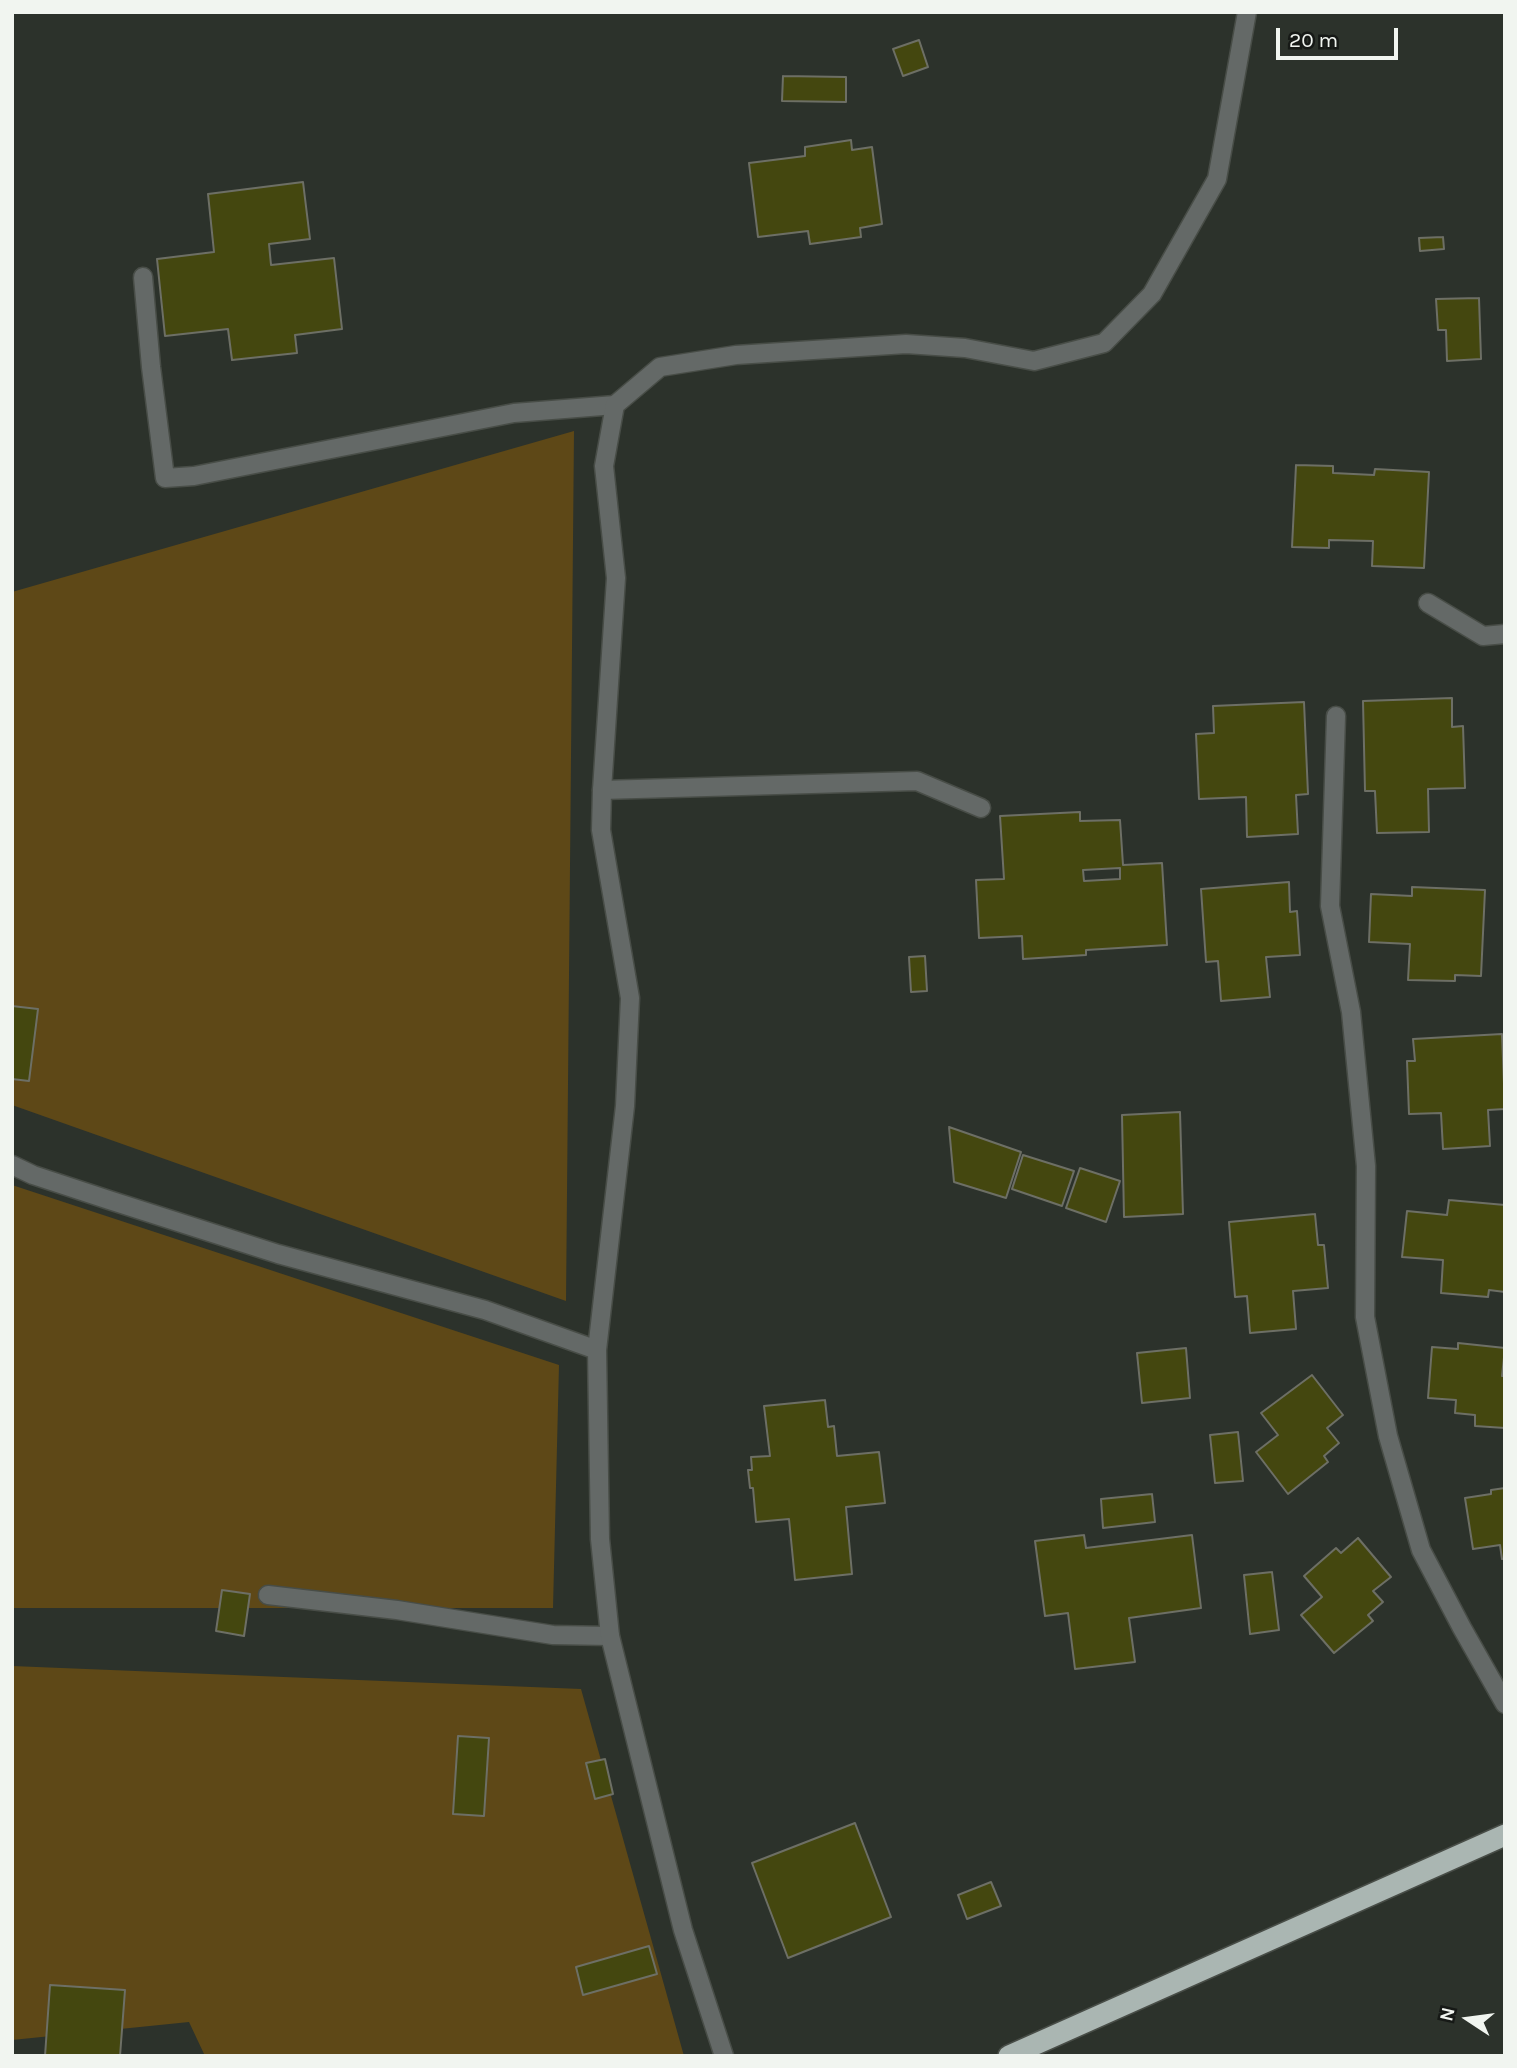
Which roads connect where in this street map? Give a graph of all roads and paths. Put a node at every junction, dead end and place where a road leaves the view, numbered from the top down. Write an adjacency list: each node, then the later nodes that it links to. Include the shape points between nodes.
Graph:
1 (1247, 12): 3 (street, via 1217,179 1152,294 1104,343 1034,360 906,344 736,355 660,367)
2 (144, 277): 3 (street, via 165,478 514,413)
3 (615, 405): 7 (street, via 604,466 616,578)
4 (1428, 603): 5 (street, via 1483,636)
5 (1505, 634)
6 (1336, 716): 13 (street, via 1330,906 1351,1012 1366,1166 1365,1317 1388,1436 1421,1550)
7 (602, 790): 8 (street, via 917,781); 10 (street, via 601,830 630,998 625,1106)
8 (981, 808)
9 (12, 1165): 10 (street, via 161,1217 485,1310)
10 (597, 1350): 12 (street, via 600,1539)
11 (268, 1595): 12 (street, via 552,1635)
12 (610, 1636): 15 (street, via 682,1930)
13 (1505, 1704)
14 (1505, 1835): 16 (highway)
15 (724, 2056)
16 (1009, 2056)

